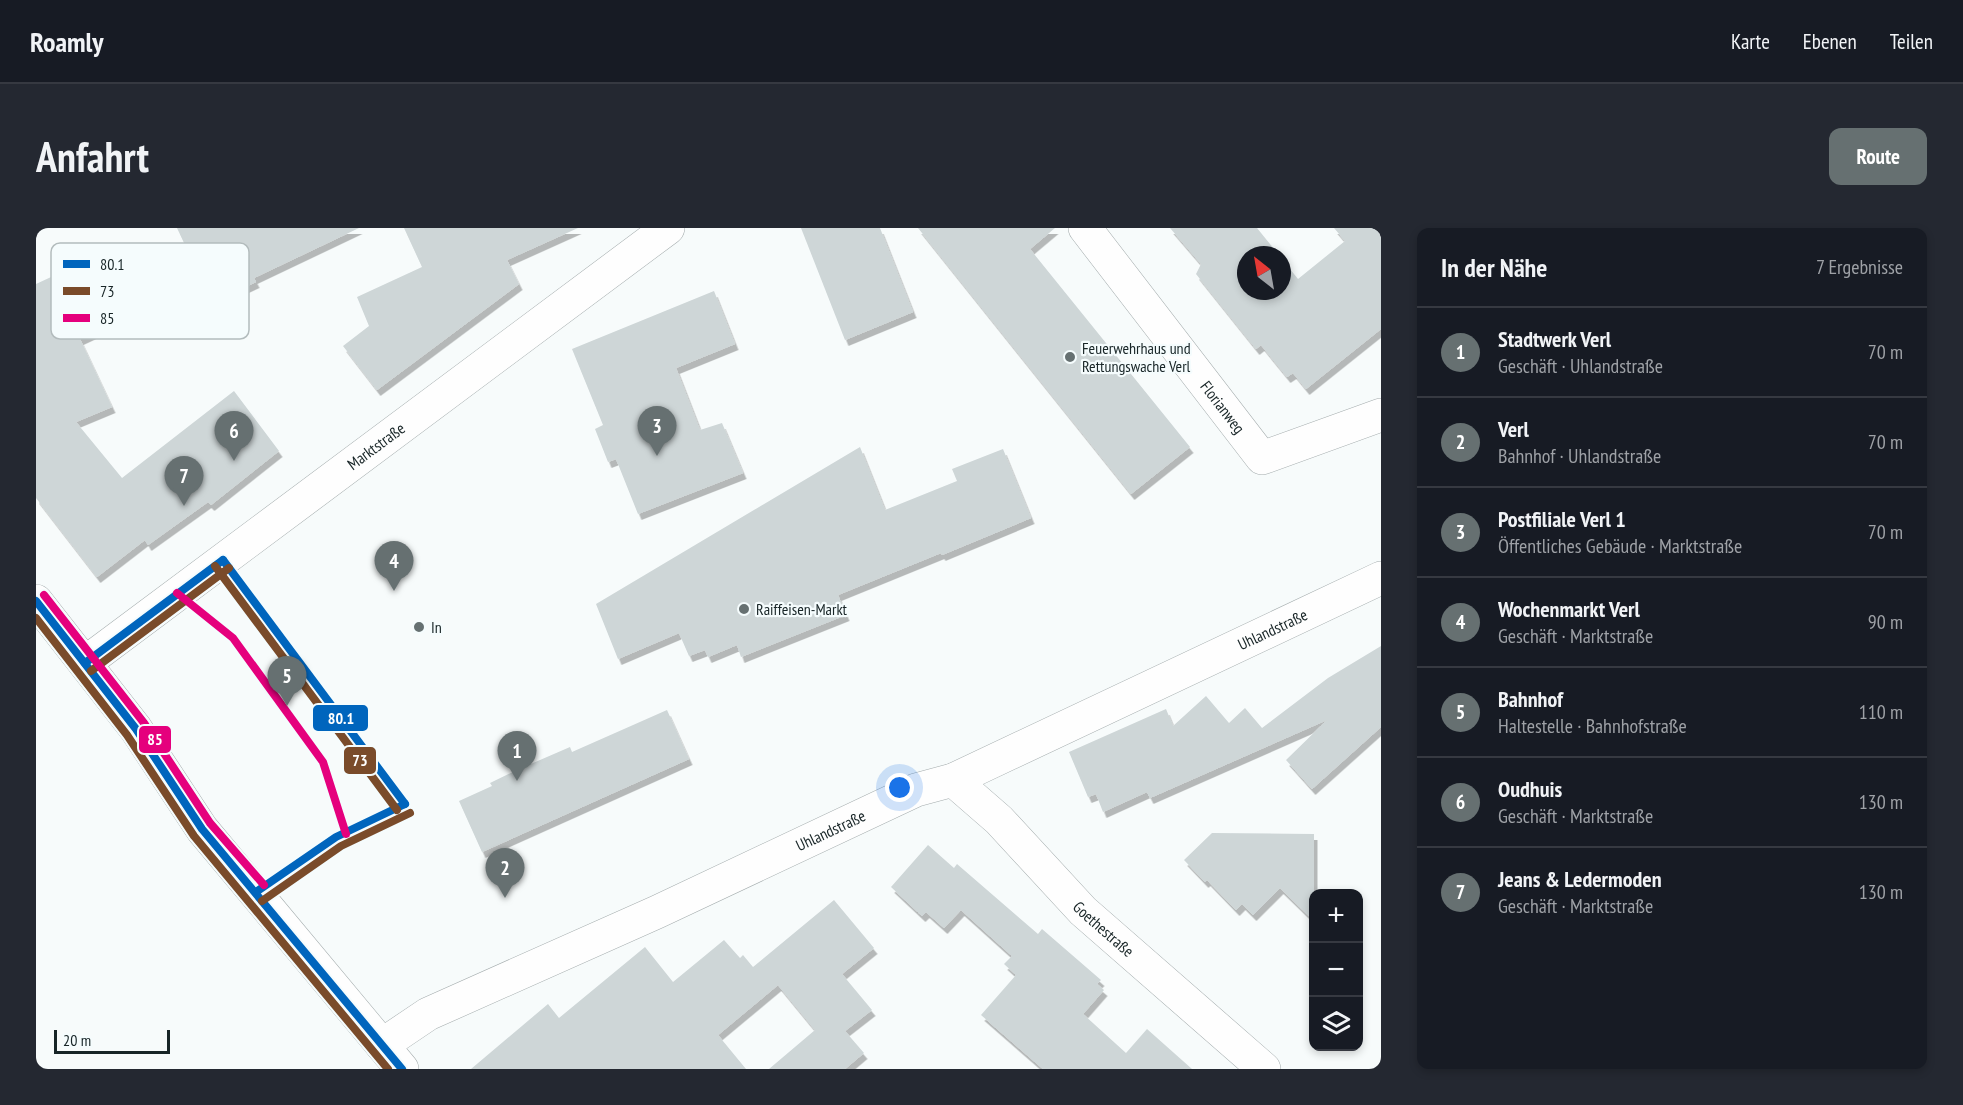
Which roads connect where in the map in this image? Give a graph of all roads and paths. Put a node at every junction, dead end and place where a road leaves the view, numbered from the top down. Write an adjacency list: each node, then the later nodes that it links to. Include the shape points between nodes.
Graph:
1 (668, 228): 6 (street, Marktstraße)
2 (1085, 228): 3 (street, Florianweg, via 1262,458)
3 (1381, 416)
4 (1381, 578): 7 (street, Uhlandstraße)
5 (36, 601): 6 (street)
6 (85, 663): 8 (street, via 136,729 202,829)
7 (952, 780): 8 (street, Uhlandstraße, via 916,790 428,1014); 9 (street, Goethestraße, via 999,820 1083,911)
8 (392, 1057)
9 (1264, 1069)

